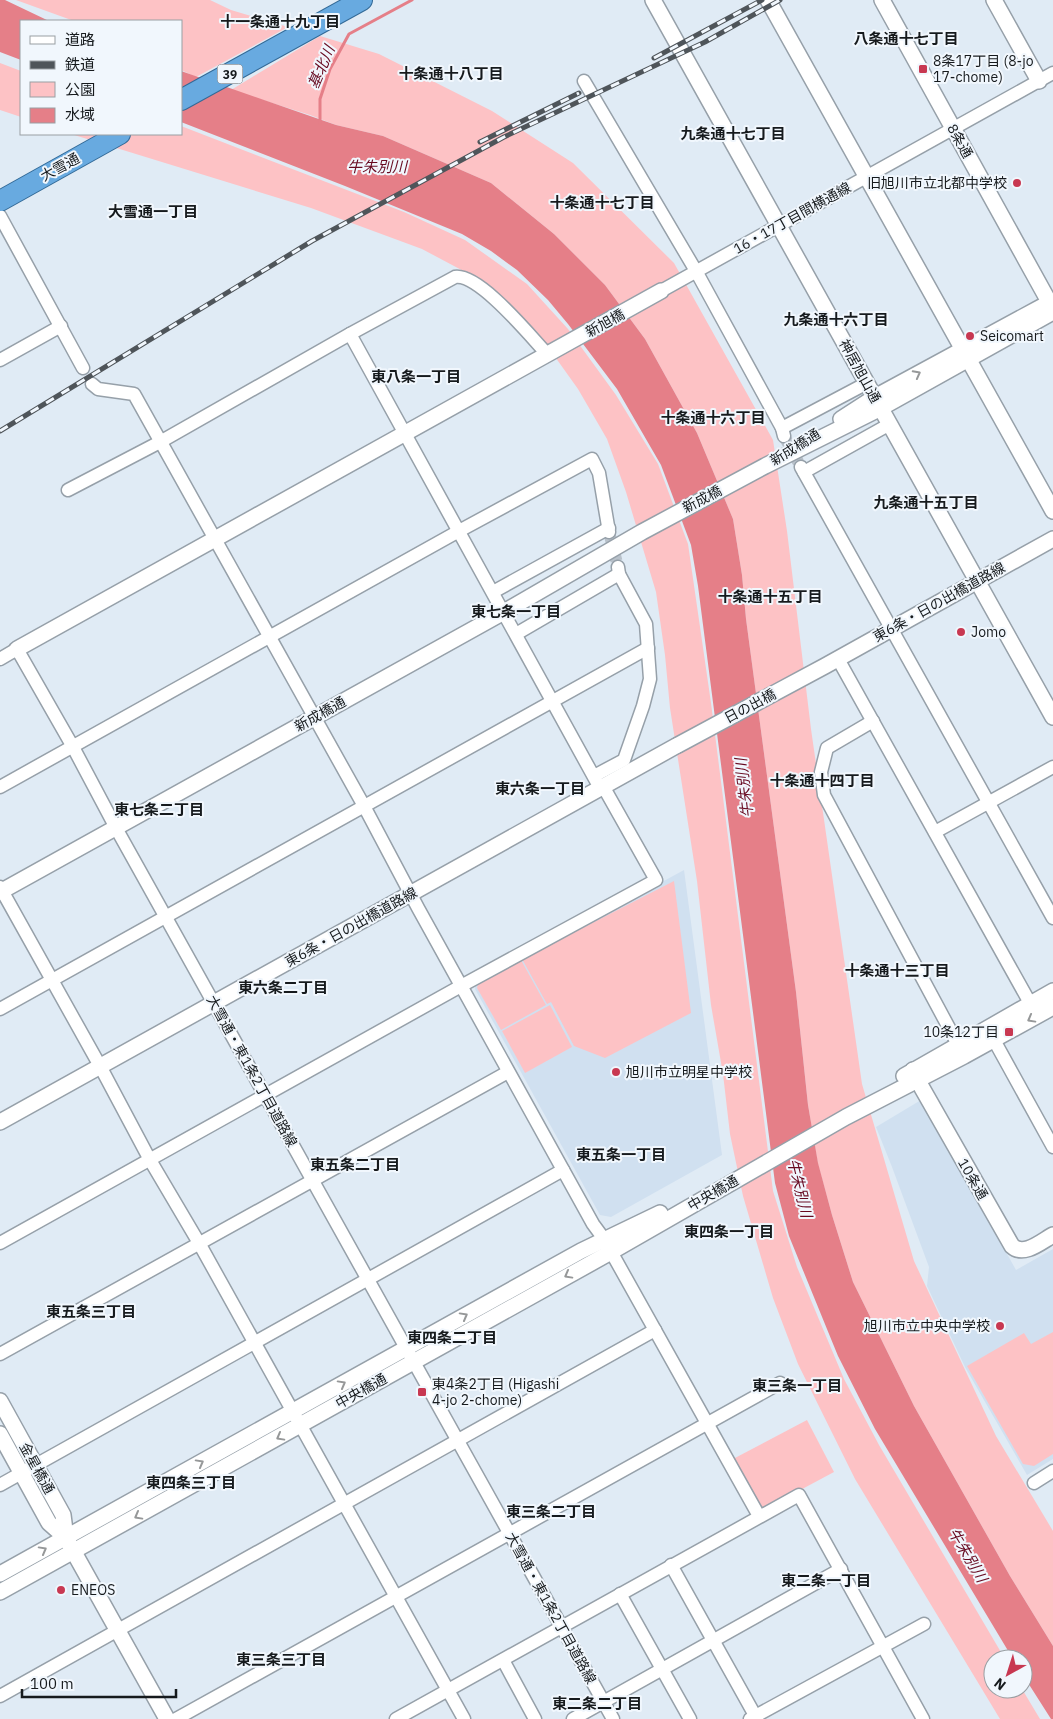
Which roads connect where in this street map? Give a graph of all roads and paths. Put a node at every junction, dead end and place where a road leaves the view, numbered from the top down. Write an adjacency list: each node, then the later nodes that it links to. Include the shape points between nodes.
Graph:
1 (362, 0): 9 (highway, 39)
2 (653, 0): 15 (street, 神居旭山通)
3 (768, 0): 12 (street)
4 (882, 0): 10 (street, 8条通)
5 (994, 0): 8 (street)
6 (1053, 73): 8 (street, 16・17丁目間横通線)
7 (584, 81): 16 (street)
8 (1039, 81): 10 (street, 16・17丁目間横通線)
9 (182, 99)
10 (953, 129): 12 (street, 16・17丁目間横通線); 18 (street, 8条通)
11 (118, 135): 13 (highway, 大雪通)
12 (866, 177): 15 (street, 16・17丁目間横通線); 22 (street)
13 (0, 201)
14 (0, 216): 19 (street)
15 (779, 226): 16 (street, 16・17丁目間横通線); 25 (street, 神居旭山通)
16 (696, 271): 17 (street, 16・17丁目間横通線); 25 (street, via 783,432)
17 (661, 291): 21 (street, 新旭橋)
18 (1052, 306): 22 (street, 新成橋通)
19 (61, 326): 23 (street); 24 (street)
20 (350, 334): 21 (street, via 460,276 472,280 491,295); 29 (street); 30 (street)
21 (548, 354): 29 (street, 新旭橋)
22 (966, 354): 27 (street, 新成橋通); 33 (street)
23 (0, 360)
24 (83, 368)
25 (867, 383): 27 (street, 神居旭山通)
26 (92, 384): 30 (street, via 98,389 134,394)
27 (878, 403): 28 (street, 神居旭山通); 31 (street, 新成橋通)
28 (890, 424): 38 (street, 神居旭山通); 41 (street, via 803,469)
29 (405, 434): 34 (street); 37 (street, 新旭橋)
30 (160, 442): 32 (street); 37 (street)
31 (765, 466): 35 (street, 新成橋)
32 (68, 490)
33 (1053, 511)
34 (459, 531): 39 (street); 39 (street, via 592,459 599,473 609,530); 43 (street)
35 (640, 533): 40 (street, 新成橋通)
36 (1053, 539): 38 (street, 東6条・日の出橋道路線)
37 (214, 540): 43 (street); 45 (street, 新旭橋)
38 (977, 581): 41 (street, 東6条・日の出橋道路線); 50 (street, 神居旭山通)
39 (493, 592): 40 (street)
40 (504, 612): 42 (street); 49 (street, 新成橋通)
41 (892, 629): 47 (street, 東6条・日の出橋道路線); 57 (street)
42 (516, 634): 44 (street, via 618,571 646,624); 48 (street)
43 (270, 638): 49 (street); 52 (street)
44 (648, 648): 48 (street); 55 (street, via 650,680 644,706 624,760)
45 (17, 649): 46 (street); 52 (street, 大雪通・東1条2丁目道路線)
46 (0, 659)
47 (831, 662): 51 (street); 53 (street, 日の出橋)
48 (553, 701): 55 (street); 58 (street)
49 (314, 717): 58 (street); 59 (street, 新成橋通)
50 (1053, 717)
51 (872, 722): 60 (street); 73 (street, via 827,748 821,772 824,794)
52 (73, 746): 56 (street); 59 (street, 大雪通・東1条2丁目道路線)
53 (677, 746): 55 (street, 東6条・日の出橋道路線)
54 (1053, 767): 57 (street)
55 (599, 783): 62 (street, 東6条・日の出橋道路線); 66 (street, via 656,880)
56 (0, 787)
57 (989, 803): 60 (street); 64 (street)
58 (364, 806): 62 (street); 63 (street)
59 (116, 828): 61 (street, 新成橋通); 63 (street, 大雪通・東1条2丁目道路線)
60 (935, 832): 69 (street)
61 (1, 890): 65 (street)
62 (410, 894): 66 (street); 68 (street, 東6条・日の出橋道路線)
63 (166, 915): 65 (street); 68 (street, 大雪通・東1条2丁目道路線)
64 (1053, 918)
65 (52, 980): 71 (street); 74 (street)
66 (461, 986): 75 (street); 77 (street)
67 (1053, 991): 69 (street)
68 (214, 1003): 74 (street, 東6条・日の出橋道路線); 77 (street, 大雪通・東1条2丁目道路線)
69 (1030, 1003): 72 (street)
70 (1053, 1007): 72 (street, one-way to 72)
71 (0, 1009)
72 (990, 1034): 73 (street); 79 (street)
73 (961, 1050): 76 (street)
74 (100, 1066): 78 (street, 東6条・日の出橋道路線); 80 (street)
75 (508, 1072): 81 (street); 82 (street)
76 (915, 1075): 83 (street, 10条通, via 1012,1246 1026,1250); 86 (street, 中央橋通, via 743,1176)
77 (265, 1095): 80 (street); 82 (street, 大雪通・東1条2丁目道路線)
78 (0, 1122)
79 (1053, 1147)
80 (150, 1160): 84 (street); 85 (street)
81 (563, 1170): 86 (street); 87 (street)
82 (312, 1180): 85 (street); 87 (street, 大雪通・東1条2丁目道路線)
83 (1053, 1234)
84 (0, 1244)
85 (199, 1244): 89 (street); 91 (street)
86 (608, 1245): 88 (street); 90 (street, 中央橋通, one-way to 86); 92 (street, 中央橋通, one-way to 92)
87 (367, 1279): 89 (street); 90 (street, 大雪通・東1条2丁目道路線)
88 (655, 1330): 96 (street); 99 (street)
89 (254, 1343): 95 (street); 100 (street)
90 (406, 1348): 92 (street, 大雪通・東1条2丁目道路線); 95 (street, 中央橋通, one-way to 90)
91 (0, 1354)
92 (414, 1362): 97 (street, 中央橋通); 99 (street, 大雪通・東1条2丁目道路線)
93 (780, 1383): 96 (street)
94 (0, 1401): 100 (street, 金星橋通)
95 (292, 1412): 97 (street); 108 (street, 中央橋通, one-way to 95)
96 (707, 1423): 106 (street); 107 (street)
97 (300, 1425): 105 (street); 109 (street, 中央橋通, one-way to 109)
98 (0, 1434): 102 (street, 金星橋通)
99 (458, 1440): 105 (street); 107 (street, 大雪通・東1条2丁目道路線)
100 (35, 1465): 102 (street); 108 (street, 金星橋通, via 63,1515)
101 (1053, 1472): 103 (street)
102 (22, 1473): 104 (street); 108 (street, 金星橋通, via 50,1523)
103 (1034, 1484)
104 (0, 1485)
105 (343, 1504): 115 (street); 118 (street)
106 (759, 1516): 110 (street); 111 (street, via 799,1495)
107 (509, 1532): 115 (street); 117 (street, 大雪通・東1条2丁目道路線)
108 (66, 1538): 109 (street, 金星橋通); 112 (street, 中央橋通, one-way to 108)
109 (73, 1551): 113 (street, 中央橋通); 118 (street, 金星橋通)
110 (671, 1565): 114 (street); 119 (street)
111 (841, 1569): 119 (street); 120 (street)
112 (0, 1574)
113 (0, 1592)
114 (620, 1594): 117 (street); 122 (street)
115 (396, 1596): 123 (street); 128 (street)
116 (924, 1624): 120 (street)
117 (562, 1627): 121 (street); 125 (street, 大雪通・東1条2丁目道路線)
118 (118, 1630): 124 (street); 127 (street, 金星橋通)
119 (713, 1641): 122 (street); 126 (street)
120 (883, 1646): 126 (street); 135 (street)
121 (503, 1660): 123 (street); 131 (street)
122 (662, 1669): 125 (street); 134 (street)
123 (448, 1690): 129 (street); 130 (street)
124 (0, 1696)
125 (604, 1702): 132 (street); 133 (street, 大雪通・東1条2丁目道路線)
126 (755, 1718)
127 (168, 1719)
128 (176, 1719)
129 (396, 1719)
130 (464, 1719)
131 (535, 1719)
132 (573, 1719)
133 (614, 1719)
134 (690, 1719)
135 (923, 1719)

